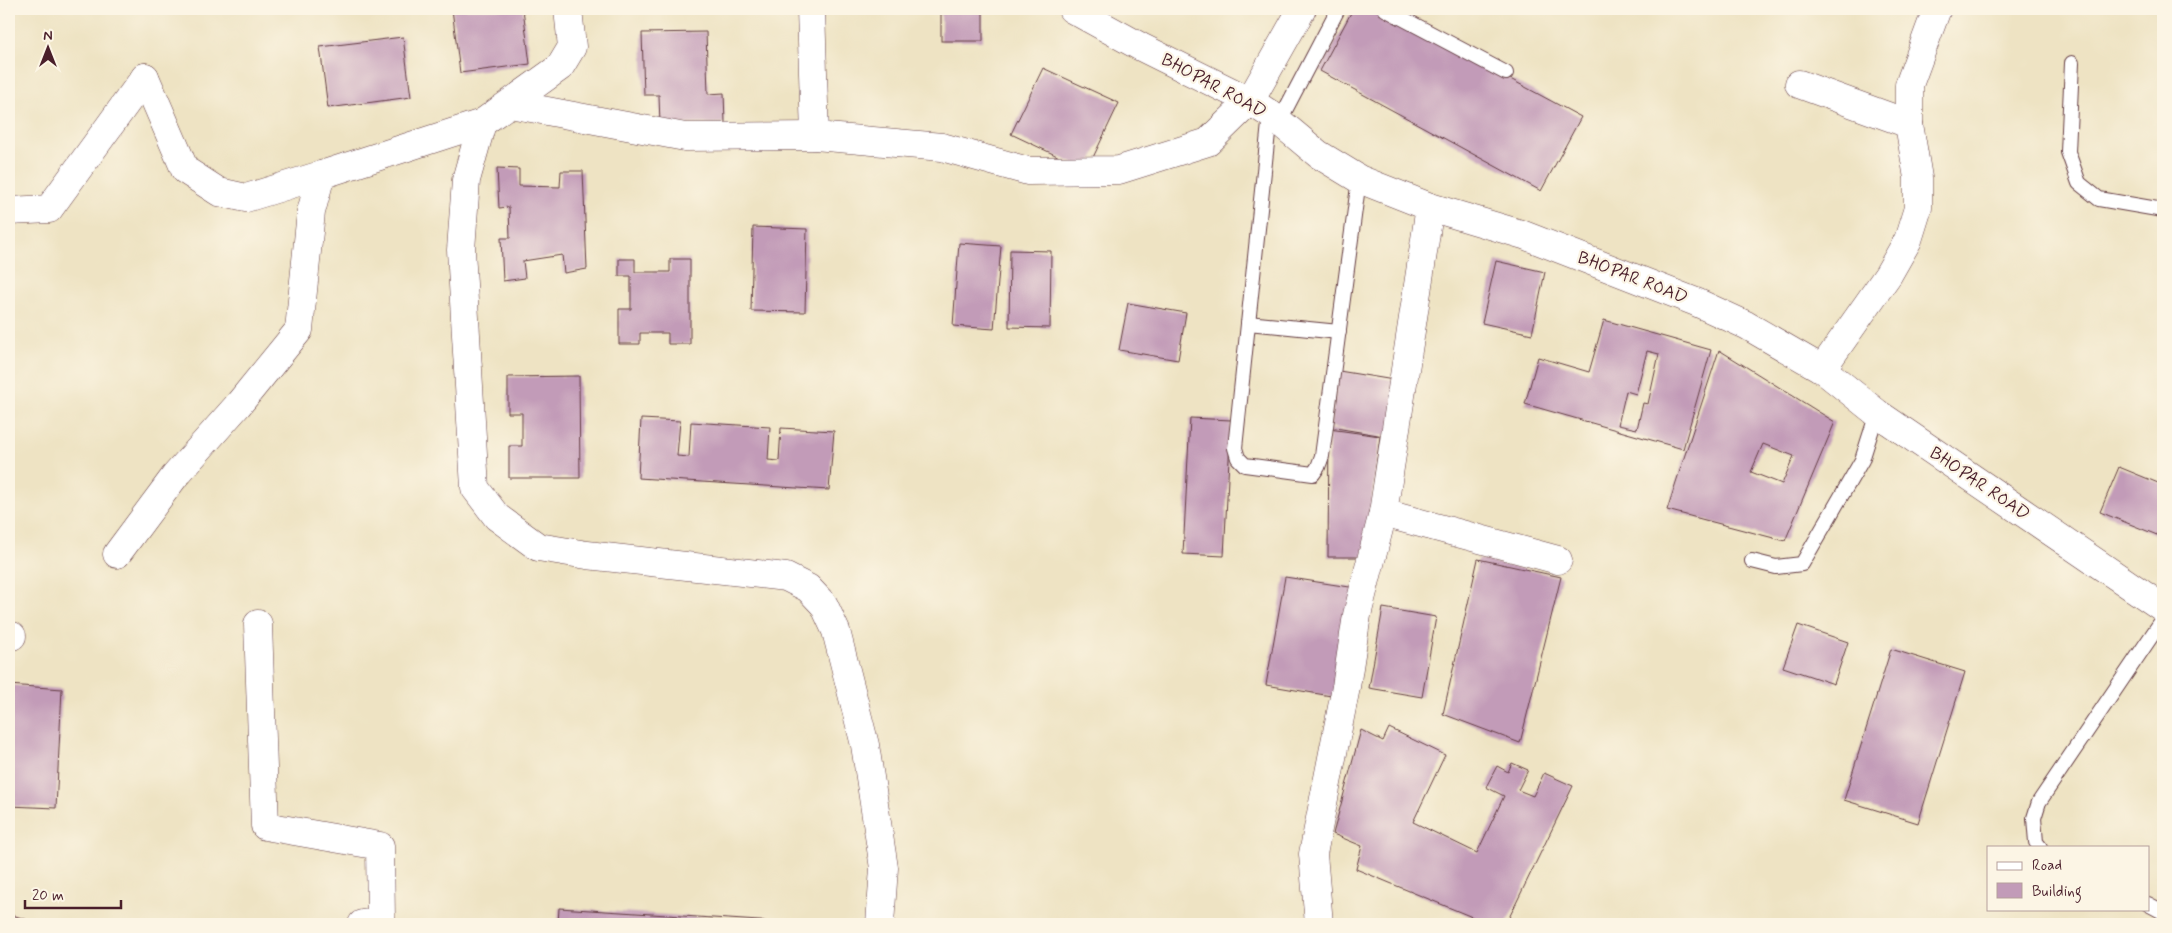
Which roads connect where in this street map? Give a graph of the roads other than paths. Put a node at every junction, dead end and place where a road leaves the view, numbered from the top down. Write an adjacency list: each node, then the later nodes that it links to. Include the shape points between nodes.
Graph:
1 (568, 9): 11 (street, via 572,47 560,67)
2 (811, 9): 15 (street)
3 (1072, 9): 12 (street, BHOPAR ROAD)
4 (1302, 9): 12 (street)
5 (1338, 9): 12 (lane)
6 (1385, 9): 9 (lane)
7 (1930, 11): 14 (street, via 1909,85)
8 (2072, 63): 19 (lane, via 2068,152 2079,183 2099,199)
9 (1506, 74)
10 (1799, 84): 14 (street)
11 (510, 104): 13 (street); 15 (street, via 685,137)
12 (1266, 112): 15 (street, via 1208,142 1119,170 1028,171 942,147); 17 (street, BHOPAR ROAD, via 1318,154); 21 (lane)
13 (482, 123): 16 (street); 36 (street, via 466,180 461,250 475,488 497,517 538,546 587,555 786,577 808,588 824,605 836,631 865,744 884,868)
14 (1909, 124): 23 (street, via 1918,178 1918,208 1908,240 1888,275)
15 (815, 136)
16 (320, 175): 20 (street, via 246,198 219,192 185,170 145,77 49,209); 26 (street, via 311,212 299,330 175,476)
17 (1359, 179): 18 (street, BHOPAR ROAD); 22 (lane)
18 (1430, 207): 23 (street, BHOPAR ROAD, via 1524,235 1696,302 1746,325); 25 (street)
19 (2163, 210)
20 (9, 211)
21 (1248, 323): 22 (lane); 22 (lane, via 1235,448 1238,458 1245,465 1312,474 1322,456)
22 (1340, 332)
23 (1822, 369): 24 (street, BHOPAR ROAD)
24 (1877, 413): 28 (lane, via 1862,460 1802,564 1776,567); 29 (street, BHOPAR ROAD)
25 (1383, 513): 27 (street); 37 (street, via 1357,614 1313,854)
26 (117, 554)
27 (1558, 560)
28 (1752, 561)
29 (2163, 608)
30 (2163, 619): 32 (lane, via 2039,802 2034,818)
31 (258, 624): 35 (street, via 265,826 380,846 381,921)
32 (2039, 846)
33 (2150, 905): 34 (lane)
34 (2163, 912)
35 (362, 924)
36 (880, 924)
37 (1319, 924)

